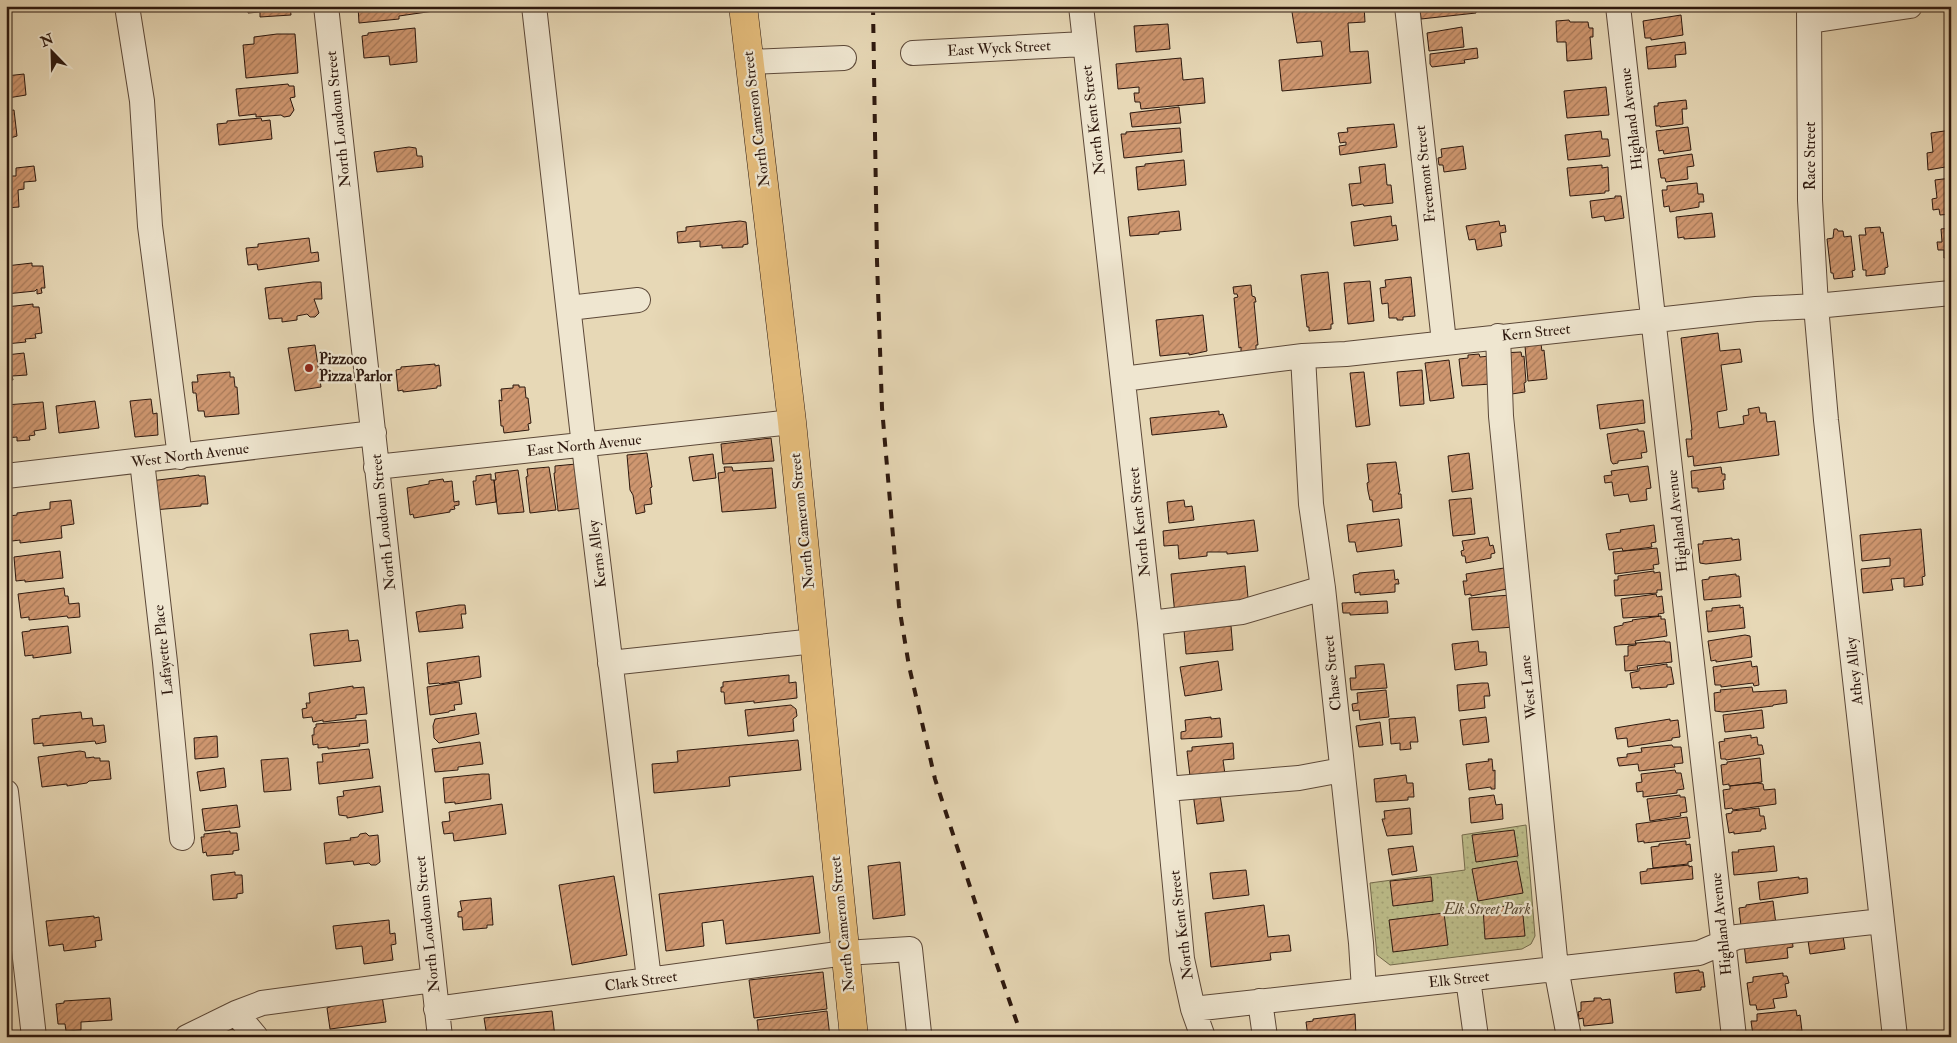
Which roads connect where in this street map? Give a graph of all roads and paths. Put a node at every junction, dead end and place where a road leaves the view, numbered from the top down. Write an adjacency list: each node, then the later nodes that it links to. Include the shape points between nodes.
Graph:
1 (127, 6): 26 (street, via 142,101 150,226)
2 (326, 6): 24 (street, North Loudoun Street)
3 (534, 6): 17 (street, Kerns Alley)
4 (743, 6): 13 (main road, North Cameron Street)
5 (1080, 6): 10 (street, North Kent Street)
6 (1406, 6): 20 (street, Freemont Street)
7 (1618, 6): 18 (street, Highland Avenue)
8 (1910, 6): 9 (street)
9 (1809, 14): 16 (street, Race Street, via 1810,200)
10 (1084, 44): 11 (street, East Wyck Street); 22 (street, North Kent Street)
11 (913, 53)
12 (844, 58): 13 (street)
13 (749, 62): 23 (main road, North Cameron Street)
14 (1951, 293): 16 (street, Kern Street)
15 (638, 300): 17 (street)
16 (1816, 306): 18 (street, Kern Street, via 1756,309); 38 (street, Athey Alley)
17 (569, 308): 25 (street, Kerns Alley)
18 (1654, 321): 19 (street, Kern Street); 39 (street, Highland Avenue)
19 (1498, 336): 20 (street, Kern Street); 41 (street, West Lane, via 1501,416)
20 (1444, 342): 21 (street, Kern Street)
21 (1303, 356): 22 (street, Kern Street); 30 (street, Chase Street, via 1311,504)
22 (1123, 379): 31 (street, North Kent Street)
23 (792, 422): 25 (street, East North Avenue); 32 (main road, North Cameron Street)
24 (374, 433): 26 (street, West North Avenue); 28 (street, North Loudoun Street)
25 (584, 446): 28 (street, East North Avenue); 33 (street, Kerns Alley)
26 (180, 457): 27 (street, West North Avenue)
27 (142, 461): 29 (street, West North Avenue); 37 (street, Lafayette Place)
28 (376, 466): 44 (street, North Loudoun Street)
29 (6, 476)
30 (1323, 588): 31 (street, via 1242,612); 34 (street, Chase Street)
31 (1150, 623): 35 (street, North Kent Street)
32 (815, 641): 33 (street); 40 (main road, North Cameron Street)
33 (610, 663): 42 (street, Kerns Alley)
34 (1342, 770): 35 (street, via 1299,778); 45 (street, Chase Street)
35 (1166, 789): 48 (street, North Kent Street, via 1182,959)
36 (6, 792): 51 (street)
37 (182, 838)
38 (1882, 921): 39 (street, Elk Street, via 1753,934); 61 (street, Athey Alley)
39 (1723, 942): 41 (street, Elk Street, via 1699,953); 60 (street, Highland Avenue)
40 (845, 954): 42 (street, Clark Street); 50 (street, Clark Street, via 910,949); 55 (main road, North Cameron Street)
41 (1556, 968): 43 (street, Elk Street); 59 (street, West Lane)
42 (648, 979): 47 (street, Clark Street)
43 (1468, 979): 45 (street, Elk Street); 58 (street)
44 (433, 980): 47 (street, North Loudoun Street); 49 (street, via 262,1003)
45 (1364, 990): 46 (street, Elk Street)
46 (1260, 1001): 48 (street, Elk Street); 57 (street)
47 (436, 1009): 54 (street, North Loudoun Street)
48 (1193, 1009): 56 (street, North Kent Street)
49 (236, 1012): 52 (street); 53 (street)
50 (919, 1033)
51 (34, 1037)
52 (187, 1037)
53 (256, 1037)
54 (440, 1037)
55 (854, 1037)
56 (1203, 1037)
57 (1265, 1037)
58 (1476, 1037)
59 (1569, 1037)
60 (1734, 1037)
61 (1895, 1037)

